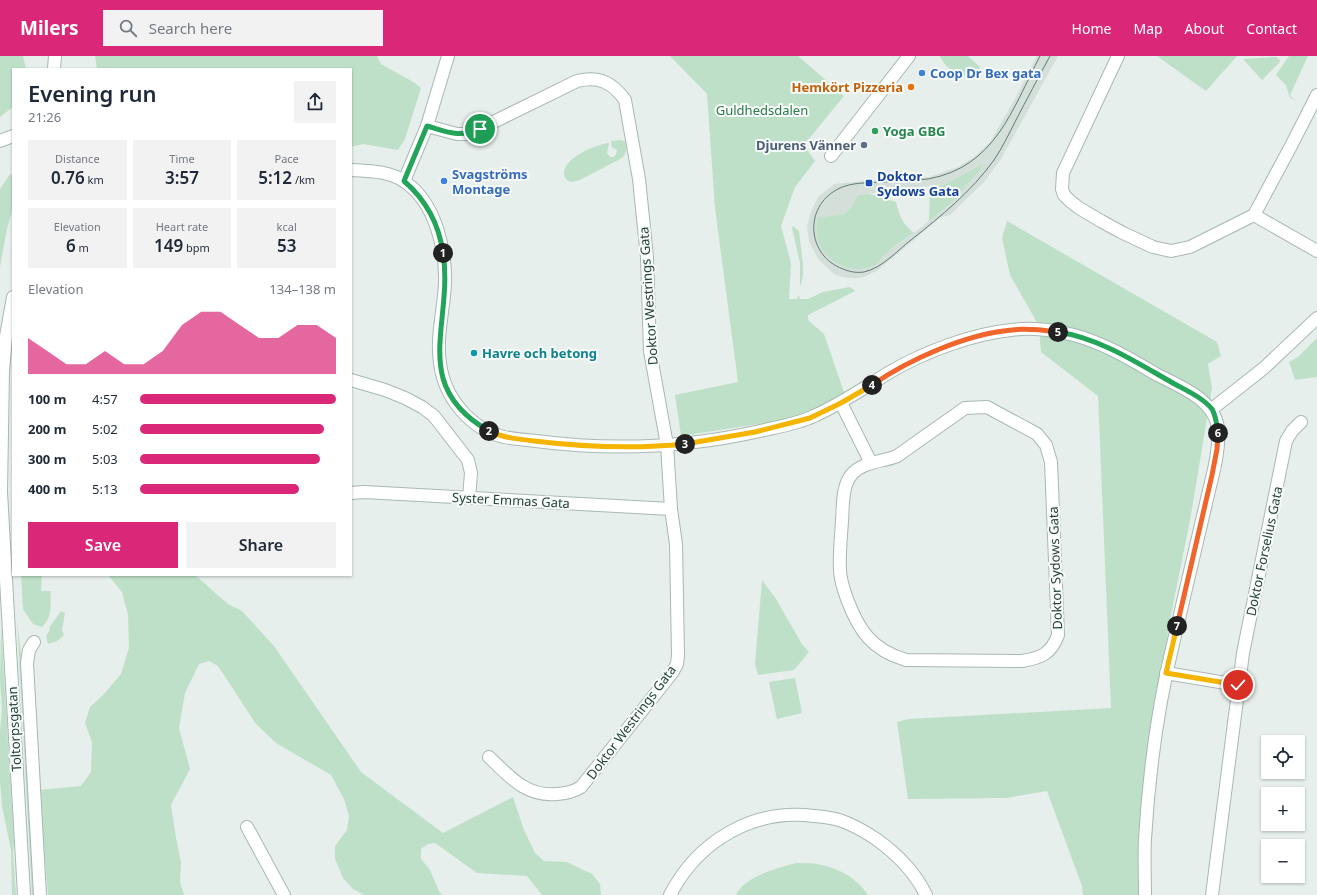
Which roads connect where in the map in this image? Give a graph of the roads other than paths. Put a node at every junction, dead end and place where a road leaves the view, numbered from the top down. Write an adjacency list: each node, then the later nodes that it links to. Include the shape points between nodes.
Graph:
1 (55, 56): 5 (street)
2 (448, 56): 7 (street)
3 (909, 56): 10 (street)
4 (1118, 56): 13 (street, via 1062,173 1064,194 1079,208 1121,232 1153,247 1171,251 1190,247)
5 (54, 68)
6 (1317, 95): 13 (street)
7 (427, 126): 12 (street); 22 (street, Doktor Westrings Gata, via 457,134 469,134 577,81 589,78 620,92 625,100 640,179 647,257 650,351)
8 (12, 136): 9 (street)
9 (0, 141)
10 (831, 156)
11 (352, 170): 12 (street, via 377,172)
12 (404, 181): 22 (street, via 423,200 442,243 445,281 439,359 445,385 460,409 479,425 503,437 556,444)
13 (1254, 215): 14 (street)
14 (1317, 251)
15 (12, 302): 20 (street, Toltorpsgatan, via 6,336)
16 (1317, 318): 19 (street, via 1264,368)
17 (352, 380): 25 (street, via 405,398 434,416 468,460 471,473)
18 (841, 403): 19 (street, via 891,371 956,343 1011,330 1037,329 1078,336 1101,345 1194,395); 22 (street, via 810,418 766,430); 23 (street)
19 (1212, 409): 28 (street, via 1217,427 1216,456)
20 (1, 421): 32 (street, Toltorpsgatan, via 1,492)
21 (1301, 422): 29 (street, Doktor Forselius Gata, via 1286,441)
22 (667, 446): 26 (street, Doktor Westrings Gata)
23 (871, 463): 23 (street, Doktor Sydows Gata, via 857,469 847,484 840,570 850,608 860,629 872,643 893,656 906,660 1022,661 1043,656 1055,643 1058,635 1051,462 1046,445 1037,434 987,407 965,408 897,456)
24 (352, 493): 25 (street, Syster Emmas Gata)
25 (469, 498): 26 (street, Syster Emmas Gata)
26 (671, 509): 30 (street, Doktor Westrings Gata, via 676,544 678,655 672,674 581,787 571,792 550,794 527,789 512,779)
27 (34, 642): 33 (street, Toltorpsgatan, via 29,650 27,663)
28 (1166, 673): 29 (street); 37 (street, via 1151,772 1145,842)
29 (1238, 685): 38 (street, Doktor Forselius Gata)
30 (489, 757)
31 (247, 827): 34 (street)
32 (24, 895)
33 (40, 895)
34 (284, 895)
35 (670, 895): 36 (street, via 678,880 706,848 737,828 780,815 803,814 847,822 865,832 883,844 910,869)
36 (926, 895)
37 (1145, 895)
38 (1212, 895)

